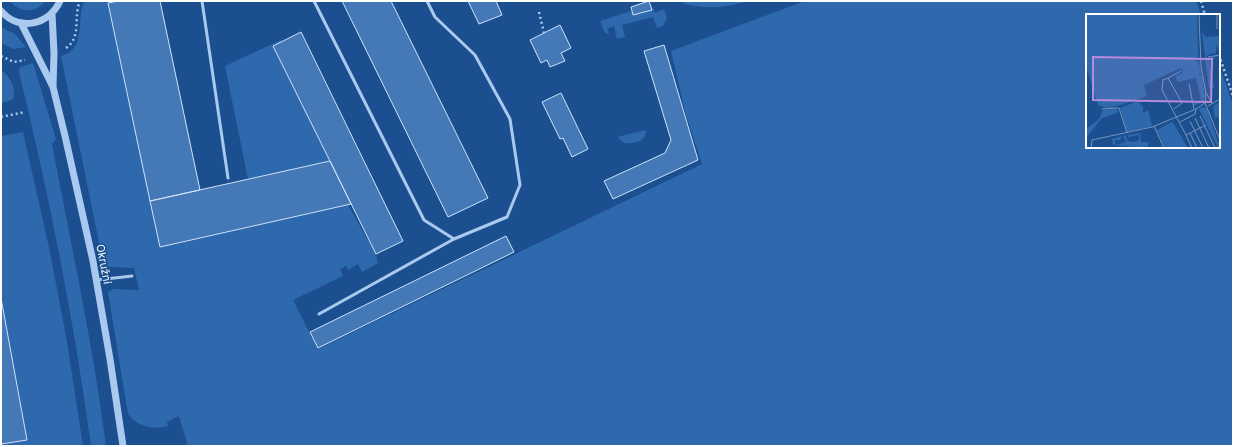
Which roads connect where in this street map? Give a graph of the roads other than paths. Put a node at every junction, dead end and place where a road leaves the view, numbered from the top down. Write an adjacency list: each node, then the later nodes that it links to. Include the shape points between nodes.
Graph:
1 (60, 1): 5 (street)
2 (202, 1): 9 (lane)
3 (314, 1): 10 (lane, via 424,220)
4 (427, 1): 10 (lane, via 435,17 475,55 510,118 520,184 507,217)
5 (52, 14): 7 (street, via 38,22); 8 (street, Okružní)
6 (3, 15): 7 (street)
7 (21, 23): 8 (street, Okružní)
8 (53, 87): 12 (street, Okružní)
9 (228, 178)
10 (454, 239): 13 (lane)
11 (132, 276): 12 (lane)
12 (97, 280): 14 (street, Okružní)
13 (319, 314)
14 (123, 446)

